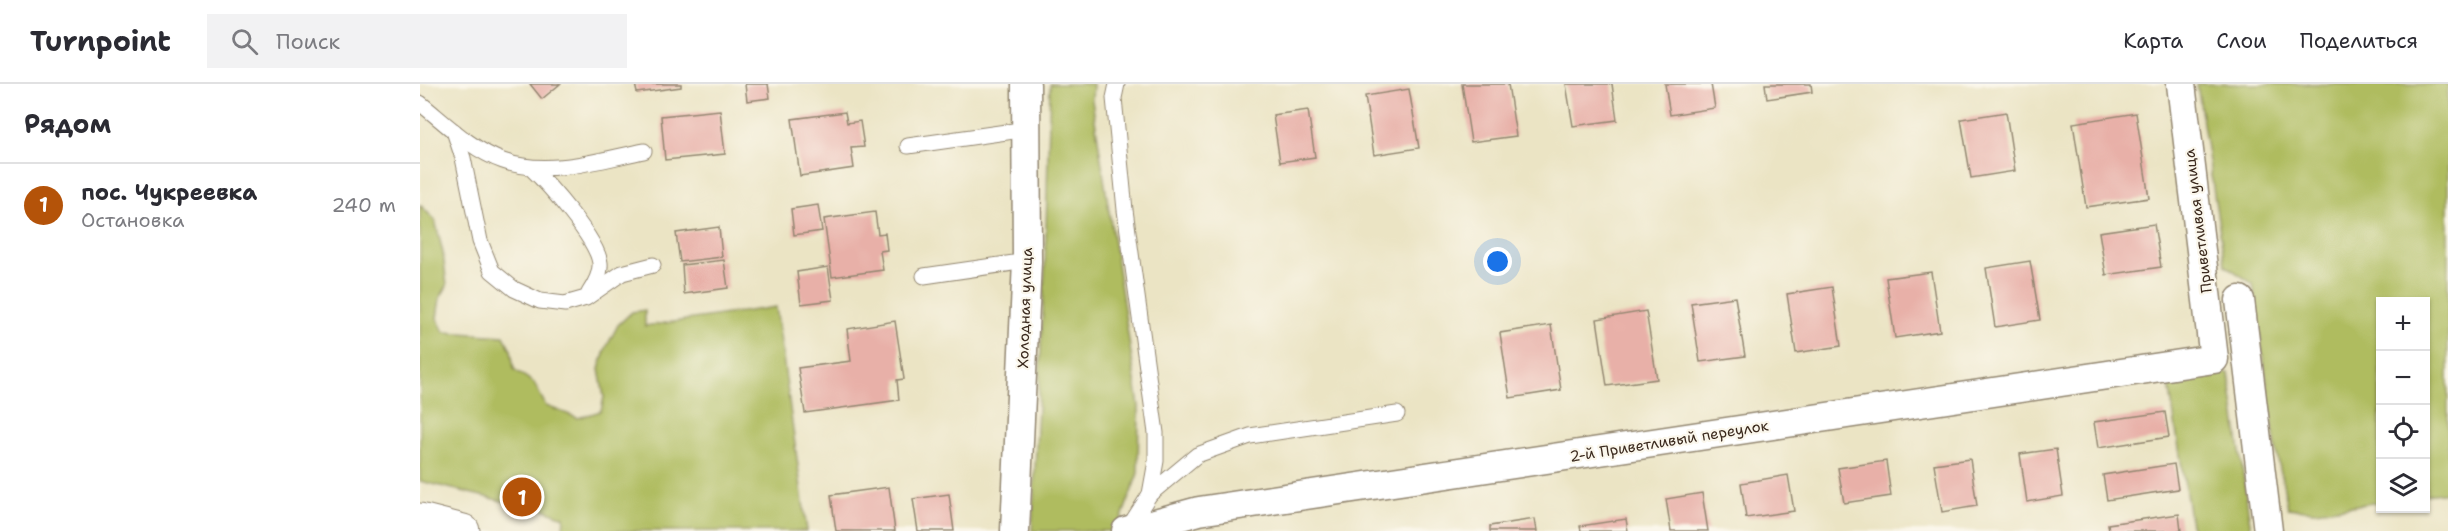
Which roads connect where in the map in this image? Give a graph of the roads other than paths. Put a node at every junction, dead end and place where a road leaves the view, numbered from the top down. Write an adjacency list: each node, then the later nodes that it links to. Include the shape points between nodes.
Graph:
1 (1026, 84): 5 (street, Холодная улица)
2 (1117, 84): 17 (lane, via 1114,98 1125,210 1156,433)
3 (2181, 84): 15 (street, Приветливая улица)
4 (420, 103): 6 (lane)
5 (1028, 129): 7 (lane); 10 (street, Холодная улица)
6 (454, 131): 9 (lane, via 502,161); 13 (lane, via 480,241 492,271 514,289 540,301 565,304)
7 (908, 146)
8 (644, 151): 9 (lane, via 580,164)
9 (531, 168): 13 (lane, via 595,247 600,264 597,280)
10 (1027, 261): 12 (lane); 20 (street, Холодная улица)
11 (653, 265): 13 (lane, via 622,273)
12 (924, 276)
13 (586, 298)
14 (2240, 300): 22 (street)
15 (2214, 359): 21 (street, 2-й Приветливый переулок, via 1199,511)
16 (1397, 414): 17 (lane, via 1250,436 1197,455)
17 (1150, 494): 21 (lane)
18 (420, 520): 19 (street)
19 (463, 531)
20 (1015, 531)
21 (1126, 531)
22 (2268, 531)

